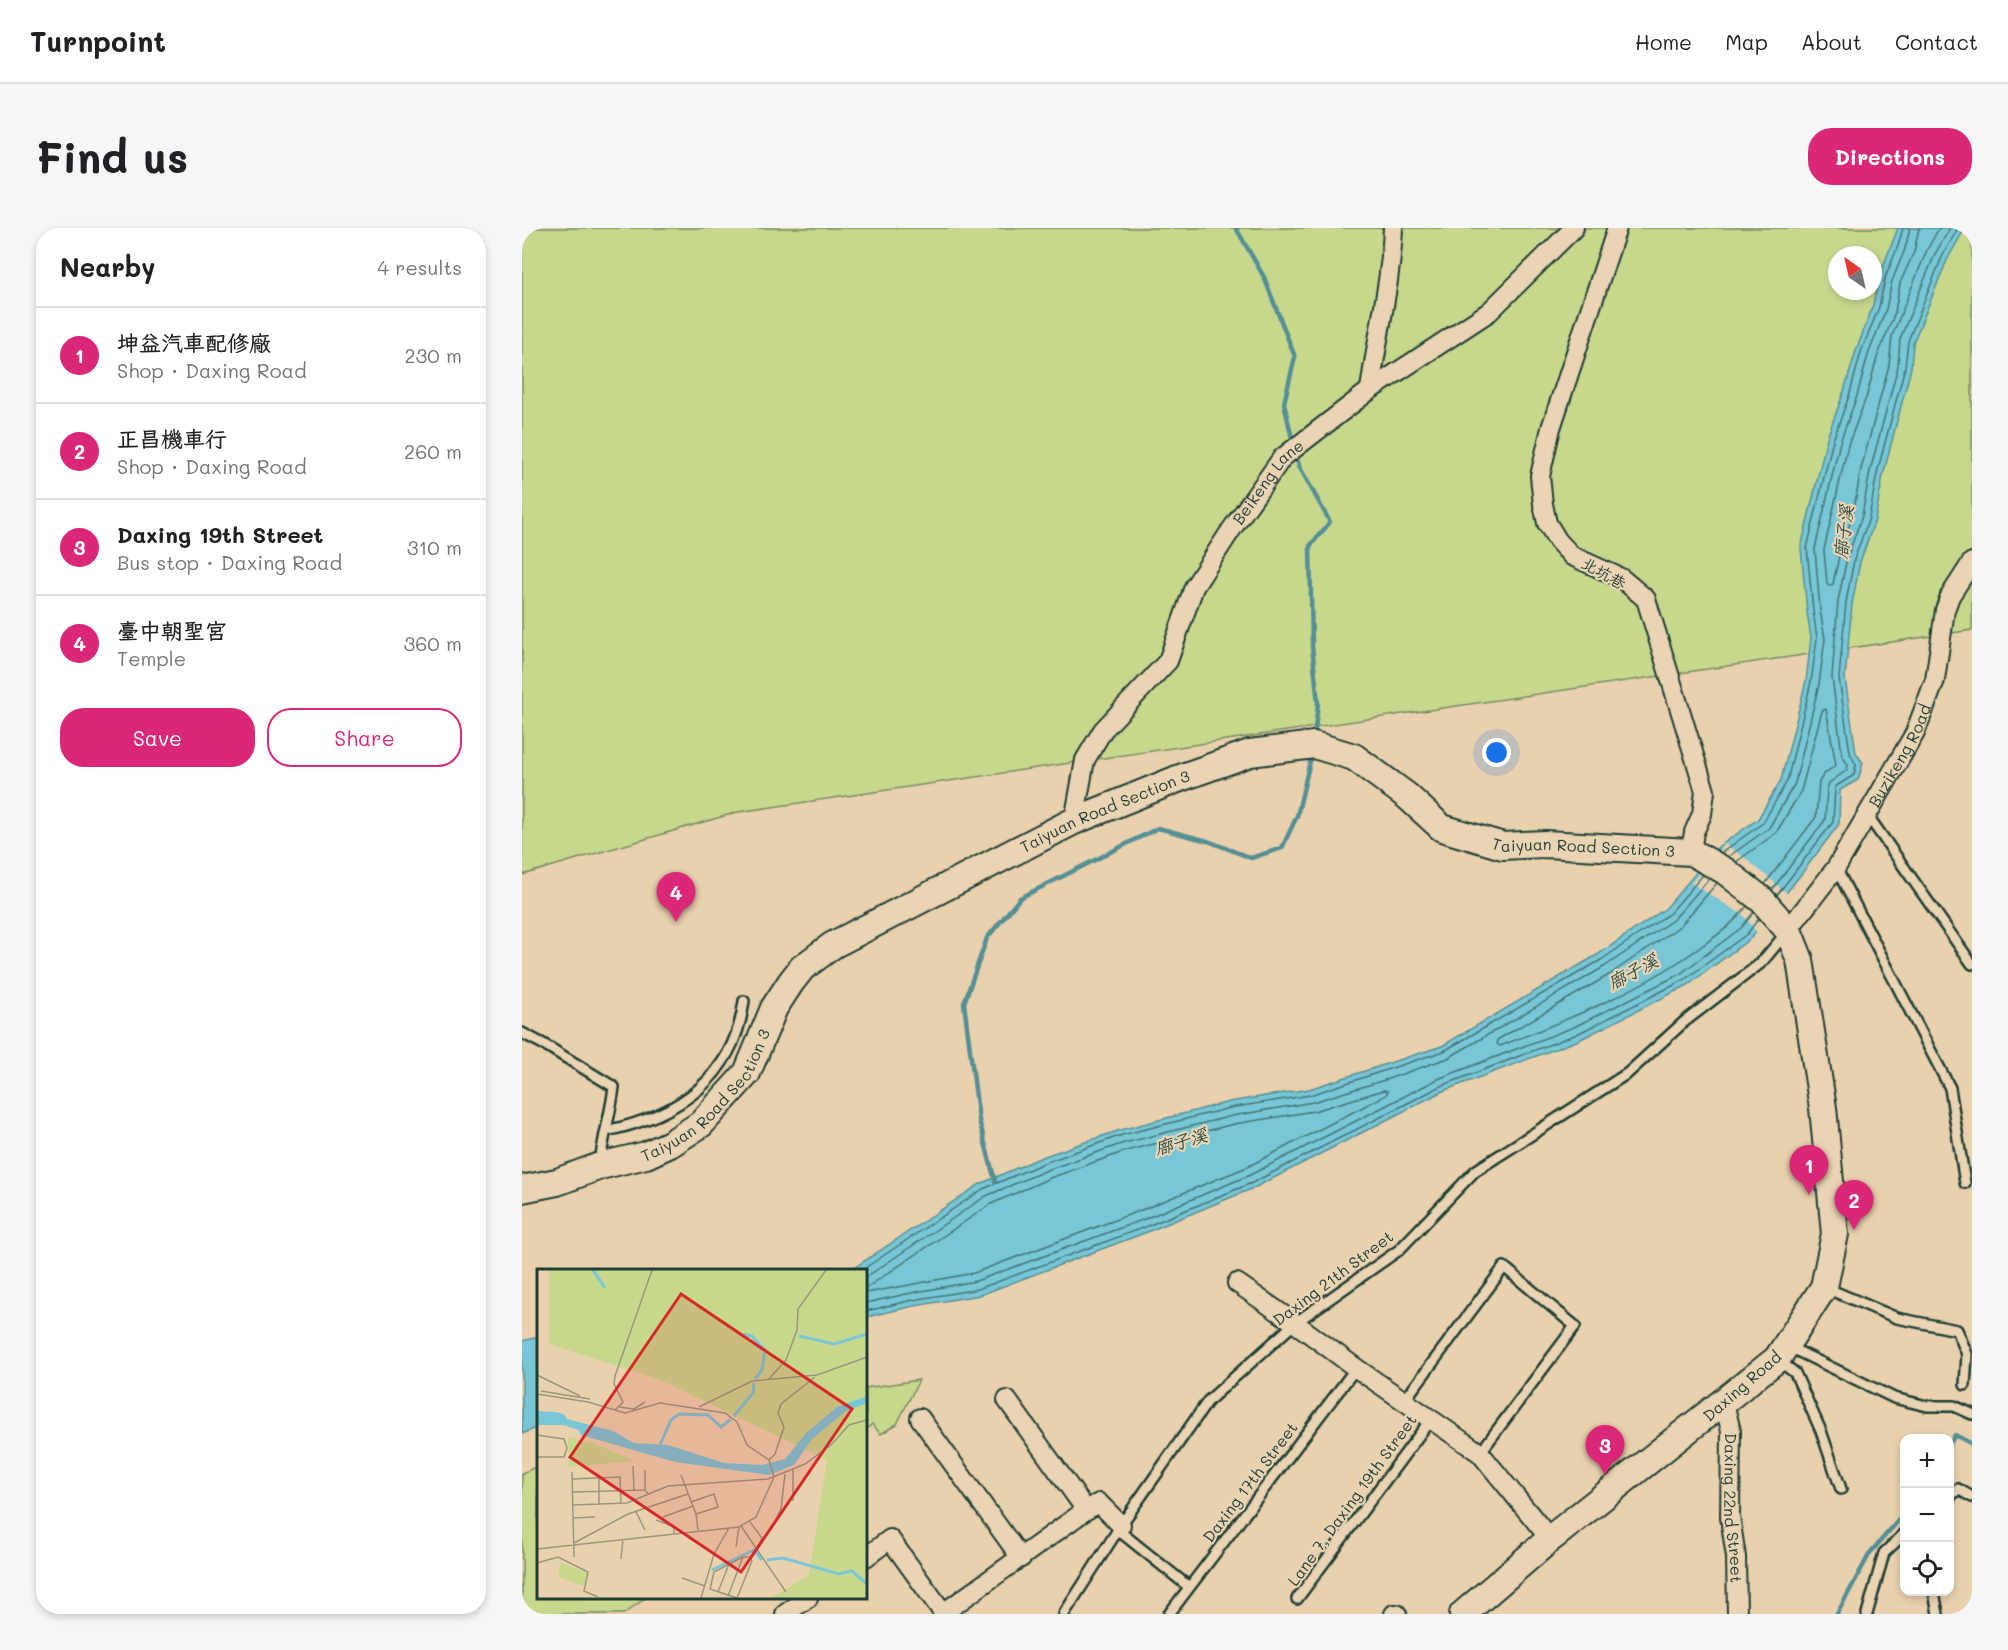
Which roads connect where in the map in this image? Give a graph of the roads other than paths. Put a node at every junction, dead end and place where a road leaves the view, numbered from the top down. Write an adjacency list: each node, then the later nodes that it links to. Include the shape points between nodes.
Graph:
1 (1393, 228): 4 (street, via 1389,286)
2 (1574, 228): 4 (street, Beikeng Lane, via 1489,312)
3 (1617, 228): 8 (street, 北坑巷, via 1551,428 1540,476 1543,504 1547,523 1572,556 1621,578 1646,599 1705,791 1702,814 1694,832)
4 (1370, 390): 7 (street, Beikeng Lane, via 1282,458 1231,530 1194,587 1168,661 1103,730 1085,760)
5 (1972, 562): 6 (street, Buzikeng Road, via 1945,610 1935,680 1916,733)
6 (1868, 816): 9 (street, Buzikeng Road); 11 (lane)
7 (1074, 821): 8 (main road, Taiyuan Road Section 3, via 1250,753 1308,746 1354,757 1442,828 1503,846 1545,844); 15 (main road, Taiyuan Road Section 3, via 817,956 802,968 774,1008 747,1073 701,1124 646,1155)
8 (1695, 855): 10 (main road, Daxing Road, via 1740,881)
9 (1836, 868): 10 (street, Buzikeng Road); 17 (lane, via 1950,1088)
10 (1784, 925): 20 (main road, Daxing Road, via 1800,960 1823,1108 1835,1234); 21 (lane, Daxing 21th Street, via 1761,963 1684,1022 1628,1073 1474,1171 1399,1250)
11 (1972, 964)
12 (744, 1001): 14 (lane, via 733,1041 706,1084 656,1115)
13 (522, 1033): 14 (lane, via 614,1087)
14 (606, 1131): 15 (lane)
15 (600, 1166): 16 (main road, Taiyuan Road Section 3); 18 (main road, Taiyuan Road Section 3, via 557,1182)
16 (522, 1178)
17 (1965, 1183)
18 (522, 1189)
19 (1237, 1283): 21 (street)
20 (1824, 1287): 22 (main road, Daxing Road); 24 (lane, via 1897,1318 1957,1330 1967,1354)
21 (1295, 1323): 23 (street); 36 (lane, Daxing 21th Street, via 1208,1401)
22 (1782, 1353): 27 (main road, Daxing Road); 28 (lane, via 1894,1398 1927,1406 1954,1407); 32 (lane, via 1821,1431)
23 (1356, 1368): 26 (street); 41 (lane, Daxing 17th Street)
24 (1965, 1385)
25 (1007, 1400): 35 (street)
26 (1404, 1401): 30 (street); 31 (lane, via 1504,1267 1575,1326)
27 (1724, 1403): 37 (main road, Daxing Road); 50 (street, Daxing 22nd Street, via 1731,1431 1730,1517 1736,1557)
28 (1972, 1414)
29 (920, 1418): 40 (street)
30 (1431, 1419): 31 (street); 44 (lane, Lane 7, Daxing 19th Street)
31 (1480, 1453): 37 (street)
32 (1841, 1489)
33 (1954, 1493): 34 (lane, via 1958,1489)
34 (1972, 1497)
35 (1086, 1510): 36 (street, via 1100,1503); 40 (street)
36 (1119, 1528): 41 (lane); 47 (lane, Daxing 21th Street)
37 (1550, 1539): 49 (main road, Daxing Road)
38 (1900, 1539): 51 (lane, via 1884,1553)
39 (867, 1556): 46 (street, via 890,1539)
40 (1021, 1558): 46 (street)
41 (1189, 1587): 48 (lane, Daxing 17th Street)
42 (1935, 1596): 52 (lane)
43 (807, 1599): 45 (street)
44 (1297, 1599)
45 (785, 1614)
46 (943, 1614)
47 (1064, 1614)
48 (1169, 1614)
49 (1463, 1614)
50 (1737, 1614)
51 (1868, 1614)
52 (1938, 1614)

